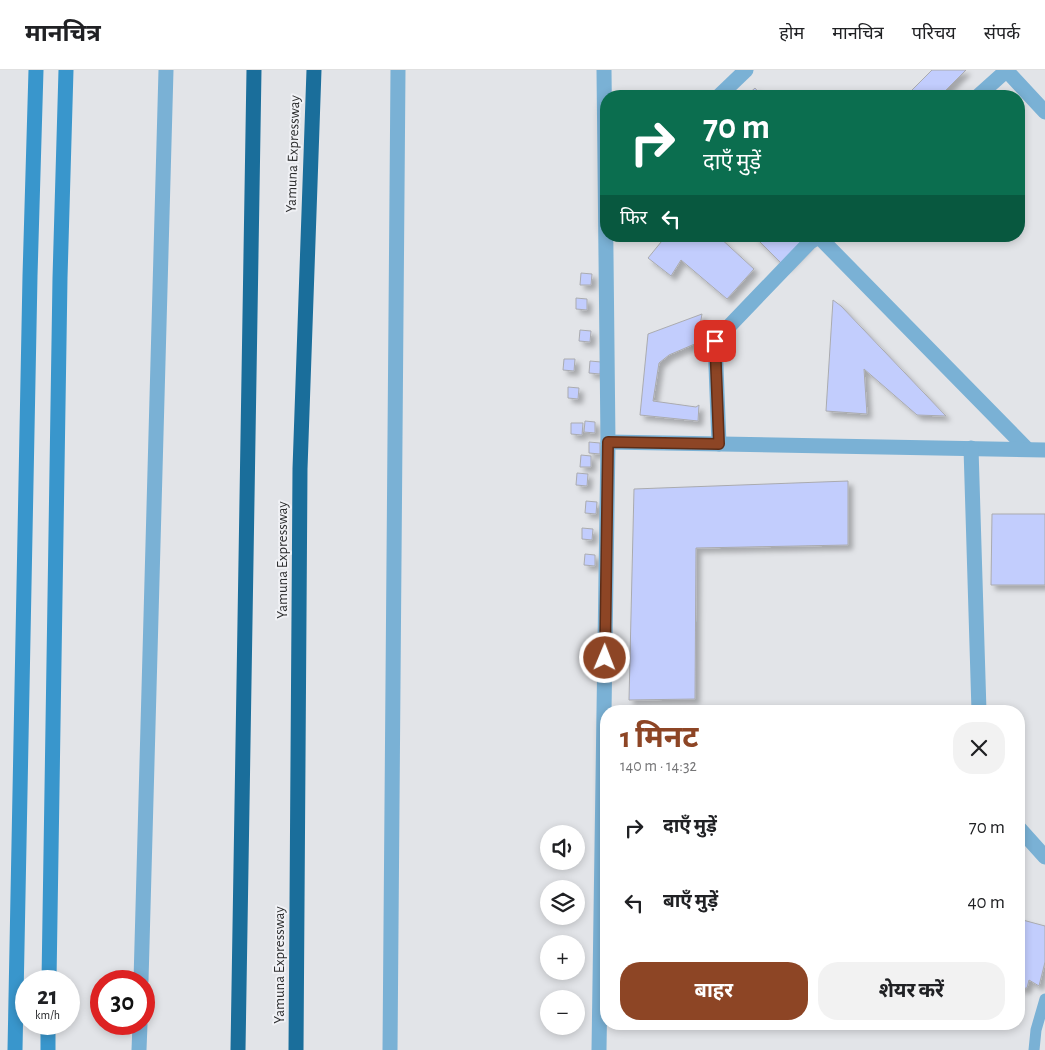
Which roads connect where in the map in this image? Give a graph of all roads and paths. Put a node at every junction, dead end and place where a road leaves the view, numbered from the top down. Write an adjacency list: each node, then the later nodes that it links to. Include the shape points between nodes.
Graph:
1 (36, 70): 34 (main road)
2 (66, 70): 28 (main road)
3 (166, 70): 29 (street)
4 (254, 70): 37 (highway)
5 (314, 70): 38 (highway, Yamuna Expressway, via 300,469)
6 (398, 70): 39 (street)
7 (604, 70): 10 (street)
8 (746, 70): 11 (street)
9 (1006, 71): 12 (street); 13 (street)
10 (604, 90)
11 (725, 90)
12 (985, 90)
13 (1024, 90)
14 (1025, 91): 15 (street)
15 (1045, 112)
16 (607, 242): 19 (street)
17 (810, 242): 20 (street, via 715,341)
18 (825, 242): 22 (street)
19 (608, 442): 20 (street); 24 (street)
20 (719, 444): 21 (street)
21 (971, 448): 22 (street); 25 (street)
22 (1028, 449): 23 (street)
23 (1045, 450)
24 (604, 705)
25 (979, 705)
26 (1025, 835): 27 (street)
27 (1045, 857)
28 (49, 970)
29 (141, 970)
30 (600, 982): 40 (street)
31 (1045, 999): 41 (lane)
32 (48, 1035): 35 (main road)
33 (140, 1035): 36 (street)
34 (15, 1050)
35 (48, 1050)
36 (139, 1050)
37 (238, 1050)
38 (296, 1050)
39 (390, 1050)
40 (599, 1050)
41 (1034, 1050)

